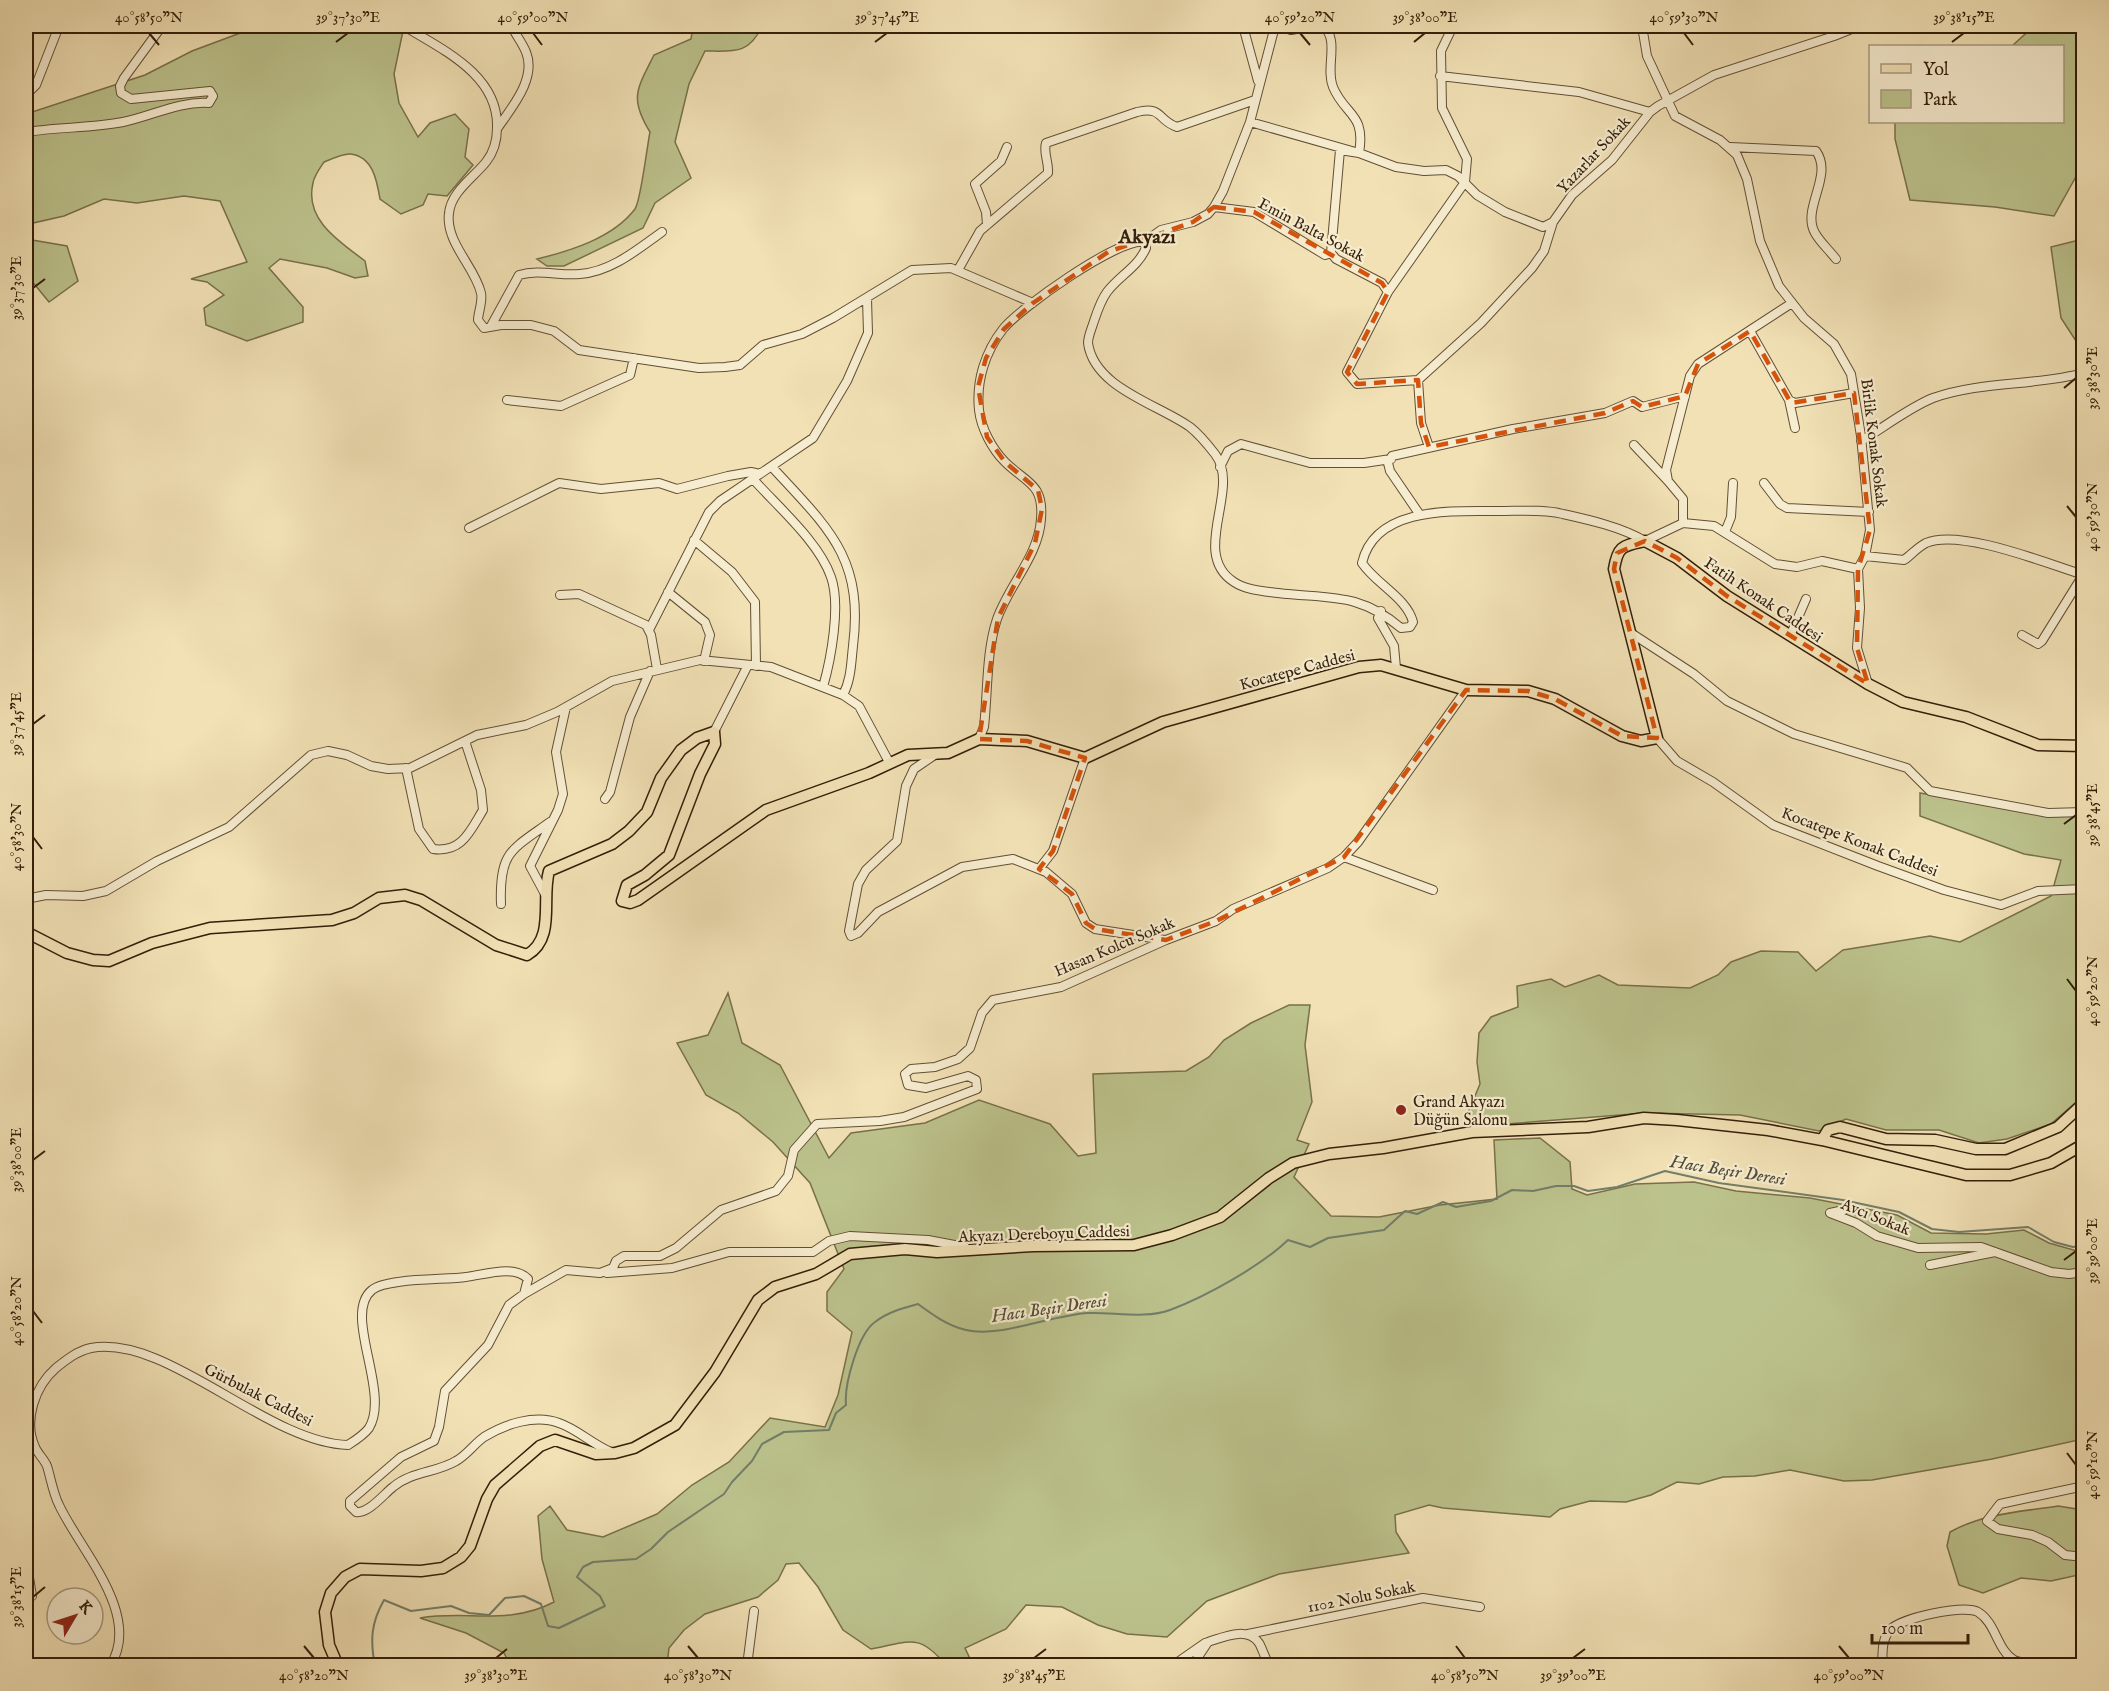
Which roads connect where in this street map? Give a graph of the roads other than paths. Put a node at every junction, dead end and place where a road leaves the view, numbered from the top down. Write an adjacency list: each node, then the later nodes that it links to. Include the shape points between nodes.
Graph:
1 (58, 26): 15 (street, via 36,85)
2 (162, 26): 21 (street, via 124,78 121,93 131,99 210,91 213,96 209,103 182,104 120,123)
3 (404, 26): 20 (street, via 476,74 492,94)
4 (1243, 26): 14 (street)
5 (1275, 26): 14 (street)
6 (1281, 26): 7 (street, via 1291,30)
7 (1311, 26)
8 (1323, 26): 24 (street, via 1331,39 1333,87 1359,125)
9 (1453, 26): 13 (street, via 1441,51)
10 (1642, 26): 17 (street, via 1647,56)
11 (1859, 26): 17 (street, Yazarlar Sokak, via 1714,75)
12 (512, 27): 20 (street, via 527,54 528,71 524,88)
13 (1440, 76): 18 (street, via 1579,92); 25 (street, via 1442,108 1467,159)
14 (1259, 84): 16 (street)
15 (26, 95)
16 (1255, 100): 19 (street); 28 (street, via 1177,127 1160,113 1144,110 1046,143 1048,173)
17 (1667, 102): 18 (street, Yazarlar Sokak); 23 (street, via 1675,116)
18 (1650, 112): 27 (street, Yazarlar Sokak, via 1612,160 1572,195)
19 (1250, 122): 24 (street); 26 (street)
20 (497, 129): 38 (street, via 489,159 455,196 448,214 453,235 482,295 478,320 484,328)
21 (26, 132)
22 (1007, 147): 28 (street, via 1001,161 975,184)
23 (1730, 147): 32 (street, via 1816,151 1821,157 1821,180 1811,212 1814,232); 37 (street, Birlik Konak Sokak, via 1747,178 1760,241 1779,286)
24 (1359, 153): 25 (street, via 1396,167 1446,170); 31 (street, via 1340,150)
25 (1465, 182): 27 (street, via 1504,212 1543,227); 34 (street)
26 (1214, 207): 30 (street, via 1193,222 1161,230); 31 (street, Emin Balta Sokak, via 1254,212 1325,255)
27 (1552, 222): 42 (street, via 1544,251 1532,268 1481,323)
28 (987, 225): 33 (street)
29 (662, 232): 38 (street, via 605,268 583,274 533,271 519,275)
30 (1144, 242): 36 (street, via 1136,241 1108,252); 53 (street, via 1142,257 1107,292 1097,313 1088,339 1090,356 1102,372 1130,394 1190,427 1217,457)
31 (1331, 253): 34 (street, Emin Balta Sokak, via 1382,283)
32 (1836, 259)
33 (958, 270): 35 (street, via 912,270); 36 (street)
34 (1389, 292): 42 (street, via 1347,372 1357,384)
35 (867, 299): 40 (street, via 802,334 763,345 740,365 699,368); 52 (street, via 868,333 847,381 813,438)
36 (1033, 303): 87 (street, via 1004,329 986,358 978,387 979,412 987,437 1005,462 1038,490 1042,509 1035,543 998,618 992,641 984,727)
37 (1792, 303): 39 (street); 43 (street, Birlik Konak Sokak, via 1834,344 1845,360)
38 (491, 327): 40 (street, via 531,325 554,331 579,350)
39 (1750, 331): 44 (street, via 1698,364); 46 (street)
40 (634, 358): 45 (street, via 630,375 561,406)
41 (2084, 373): 48 (street, via 1932,398)
42 (1418, 380): 50 (street, via 1421,423)
43 (1854, 393): 46 (street); 48 (street, Birlik Konak Sokak)
44 (1685, 396): 50 (street, via 1642,407 1634,402 1605,413); 55 (street, via 1666,470)
45 (507, 400)
46 (1789, 400): 47 (street)
47 (1795, 428)
48 (1862, 441): 58 (street, Birlik Konak Sokak)
49 (1634, 445): 55 (street)
50 (1429, 447): 51 (street)
51 (1390, 459): 53 (street, via 1310,463 1241,444 1228,451); 59 (street, via 1390,471)
52 (772, 467): 54 (street); 83 (street, via 830,530 851,574 856,627 849,683)
53 (1220, 468): 71 (street, via 1214,554 1233,582 1255,590 1361,602)
54 (757, 477): 61 (street, via 751,472 677,489 659,483 601,489 559,483); 63 (street, via 709,512); 81 (street, via 808,538 831,576 832,645)
55 (1668, 481): 60 (street, via 1683,499)
56 (1733, 483): 62 (street, via 1731,518)
57 (1764, 483): 58 (street, via 1787,508)
58 (1869, 512): 65 (street, Birlik Konak Sokak)
59 (1420, 515): 64 (street, Fatih Konak Caddesi, via 1469,511 1561,513 1632,533); 71 (street, Fatih Konak Caddesi, via 1382,531 1366,547 1362,563 1371,577 1411,612 1413,622 1410,627 1401,628)
60 (1683, 523): 62 (street, via 1714,526); 64 (street)
61 (469, 528)
62 (1725, 532): 66 (street, via 1775,564 1797,567 1822,561)
63 (694, 540): 68 (street); 77 (street, via 732,572 754,602)
64 (1645, 541): 73 (main road, Kocatepe Konak Caddesi, via 1623,546 1615,561); 75 (main road, Fatih Konak Caddesi, via 1677,558)
65 (1865, 556): 66 (street, Birlik Konak Sokak); 67 (street, via 1904,560 1926,543 1960,541 2007,549)
66 (1858, 569): 80 (street, via 1857,648)
67 (2083, 575): 74 (street, via 2042,641 2038,644)
68 (668, 592): 72 (street); 76 (street, via 705,622 710,635)
69 (560, 595): 72 (street, via 579,594)
70 (1806, 599): 75 (street)
71 (1382, 611): 78 (street, via 1378,618 1394,646)
72 (649, 630): 79 (street)
73 (1631, 633): 86 (main road, Kocatepe Konak Caddesi); 95 (street, via 1727,701 1794,734 1907,768 1930,791 2048,813)
74 (2022, 635)
75 (1790, 636): 80 (main road, Fatih Konak Caddesi)
76 (704, 661): 77 (street); 79 (street)
77 (752, 665): 81 (street, via 771,667); 85 (street)
78 (1396, 668): 82 (main road, Kocatepe Caddesi); 91 (main road, Kocatepe Caddesi, via 1381,664 1359,667 1183,716)
79 (654, 670): 84 (street, via 612,681); 94 (street, via 630,717)
80 (1868, 684): 89 (main road, Fatih Konak Caddesi, via 1903,702 1966,717 2038,745)
81 (823, 687): 83 (street)
82 (1466, 690): 86 (main road, Kocatepe Caddesi, via 1528,691 1555,699 1622,736 1641,741); 97 (street, Hasan Kolcu Sokak)
83 (843, 695): 92 (street, via 859,706)
84 (566, 707): 88 (street, via 526,725); 96 (street, via 556,752 563,794)
85 (714, 732): 92 (main road, via 715,744 699,774 669,855 627,885 622,901 638,900 766,810); 101 (main road, via 681,750 661,778 647,812 629,831 612,844 549,871)
86 (1657, 738): 99 (street, Kocatepe Konak Caddesi, via 1677,761 1773,825 1911,878 2001,905 2038,891)
87 (979, 739): 90 (main road, via 948,753); 91 (main road, via 1027,741)
88 (465, 741): 93 (street); 93 (street, via 481,790 483,810 466,835 447,851 434,849 418,829)
89 (2084, 746)
90 (936, 754): 92 (main road, via 908,755); 98 (street, via 914,769 906,786 897,841 866,870 858,884 851,936 878,912 962,867 1013,859)
91 (1085, 758): 98 (street, via 1053,851)
92 (889, 762)
93 (406, 768): 102 (street, via 371,766 328,751 312,755 229,827 157,861 106,891)
94 (605, 799)
95 (2084, 812)
96 (553, 820): 101 (street, via 530,866); 103 (street, via 516,846 504,861)
97 (1344, 857): 100 (street); 105 (street, Hasan Kolcu Sokak, via 1328,868 1233,909 1216,921)
98 (1039, 869): 105 (street, via 1072,894 1086,923 1095,929)
99 (2084, 889)
100 (1433, 890)
101 (545, 894): 104 (main road, via 544,938 527,955 496,945 421,900 405,895 379,898 332,920 210,928 152,943 109,960 67,953)
102 (26, 899)
103 (501, 904)
104 (26, 932)
105 (1166, 940): 114 (street, Hasan Kolcu Sokak, via 1061,987 993,1000 982,1013 970,1048 958,1059 935,1067 911,1069 905,1074 908,1085 926,1088 968,1076 976,1080 977,1089 904,1117 817,1124 794,1150 788,1176 776,1191 721,1210 676,1248 660,1256 624,1256)
106 (2084, 1103): 107 (main road, via 2058,1127 2005,1149 1976,1149 1935,1140 1886,1139 1840,1127 1828,1130)
107 (1822, 1140): 108 (main road, Akyazı Dereboyu Caddesi, via 1977,1175 2010,1175 2052,1163); 110 (main road, Akyazı Dereboyu Caddesi, via 1768,1130 1644,1118 1588,1127 1472,1132 1293,1163 1220,1217 1172,1236 1134,1245)
108 (2084, 1144)
109 (1844, 1210): 111 (street, Avcı Sokak, via 1830,1213 1877,1236 1918,1248 1981,1247)
110 (981, 1250): 114 (street, via 928,1240 850,1236 829,1241 813,1252 729,1252 672,1268); 117 (main road, Akyazı Dereboyu Caddesi, via 905,1249 850,1254 816,1274 775,1287 758,1300 715,1372 675,1425)
111 (1999, 1252): 112 (street); 113 (street, Avcı Sokak, via 2051,1272)
112 (1930, 1265)
113 (2084, 1272)
114 (600, 1274): 115 (street, via 566,1270)
115 (524, 1294): 116 (street, Gürbulak Caddesi, via 528,1279 512,1271 439,1281 391,1282 372,1290 364,1301 361,1317 374,1381 374,1410 370,1426 348,1445 332,1444 294,1431 170,1366 122,1349 92,1348 70,1357 51,1373); 117 (street, via 510,1305 488,1345 445,1391 434,1441 401,1457 350,1501 353,1510 364,1512 395,1485 414,1474 454,1463 483,1438 512,1424 541,1418 560,1423)
116 (29, 1407): 126 (street, via 35,1446 46,1464 58,1503 117,1611 121,1636 117,1656)
117 (615, 1454): 127 (main road, via 596,1454 555,1440 540,1446 495,1485 486,1499 470,1546 461,1557 443,1568 360,1569 345,1577 331,1593 325,1612 325,1630)
118 (2084, 1486): 119 (street, via 2000,1504 1987,1521 1998,1529 2032,1535 2065,1555)
119 (2084, 1557)
120 (26, 1559): 121 (street, via 32,1596)
121 (26, 1597)
122 (1480, 1607): 124 (street, 1102 Nolu Sokak, via 1423,1598)
123 (754, 1611): 128 (street)
124 (1248, 1634): 125 (street, 1102 Nolu Sokak); 131 (street, via 1258,1642)
125 (1208, 1642): 129 (street, 1102 Nolu Sokak); 130 (street)
126 (110, 1665)
127 (338, 1665)
128 (747, 1665)
129 (1173, 1665)
130 (1192, 1665)
131 (1270, 1665)
132 (1882, 1665): 133 (street, via 1883,1643 1898,1623 1913,1617 1968,1610 1977,1611 1990,1624 2007,1655 2017,1661)
133 (2084, 1665)

